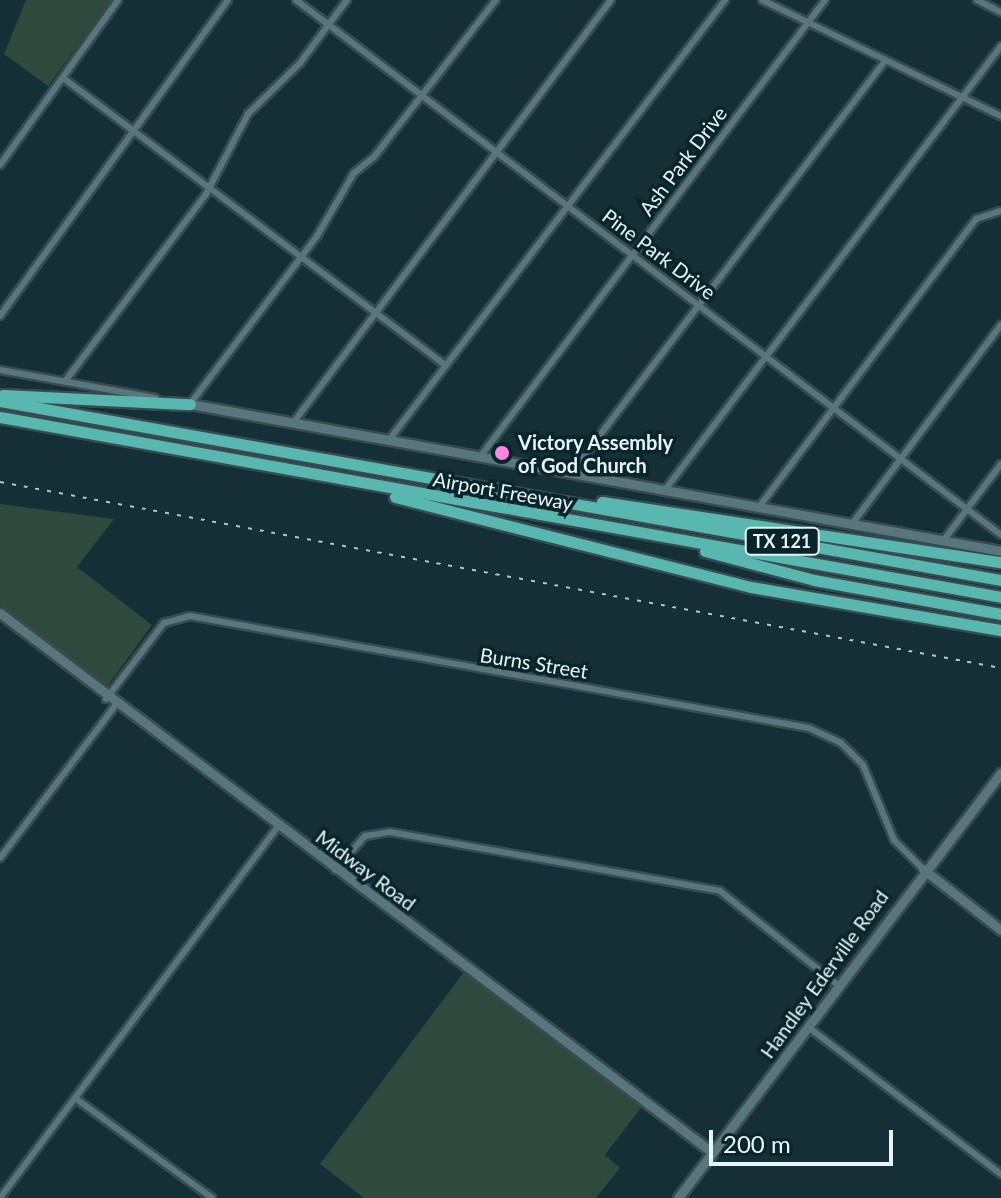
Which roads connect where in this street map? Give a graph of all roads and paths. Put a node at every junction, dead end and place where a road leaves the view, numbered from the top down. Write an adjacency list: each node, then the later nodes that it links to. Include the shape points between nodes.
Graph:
1 (118, 0): 16 (street)
2 (228, 0): 20 (street)
3 (296, 0): 13 (street, Pine Park Drive)
4 (347, 0): 13 (street)
5 (496, 0): 17 (street)
6 (611, 0): 21 (street)
7 (725, 0): 24 (street)
8 (762, 0): 12 (street)
9 (825, 0): 12 (street, Ash Park Drive)
10 (977, 0): 11 (street)
11 (1001, 12)
12 (808, 22): 15 (street); 26 (street, Ash Park Drive)
13 (330, 25): 17 (street, Pine Park Drive); 23 (street, via 248,114)
14 (1001, 46): 18 (street)
15 (885, 61): 18 (street); 28 (street)
16 (63, 78): 20 (street); 22 (street)
17 (423, 95): 21 (street, Pine Park Drive); 27 (street, via 354,173)
18 (962, 98): 19 (street); 32 (street)
19 (1001, 116)
20 (133, 131): 23 (street); 30 (street)
21 (498, 151): 24 (street, Pine Park Drive); 29 (street)
22 (0, 165)
23 (209, 188): 27 (street); 35 (street)
24 (567, 203): 26 (street, Pine Park Drive); 33 (street)
25 (1001, 211): 39 (street, via 976,219)
26 (633, 254): 28 (street, Pine Park Drive); 43 (street, Ash Park Drive)
27 (300, 258): 29 (street); 38 (street)
28 (700, 305): 32 (street, Pine Park Drive); 46 (street)
29 (373, 314): 33 (street); 41 (street)
30 (0, 316)
31 (1001, 325): 44 (street)
32 (766, 354): 39 (street, Pine Park Drive); 48 (street)
33 (445, 365): 42 (street)
34 (0, 370): 35 (street)
35 (66, 380): 38 (street)
36 (0, 394): 38 (highway)
37 (0, 401): 49 (highway, Airport Freeway / TX 121)
38 (190, 404): 41 (main road, Airport Freeway)
39 (833, 406): 44 (street, Pine Park Drive); 50 (street)
40 (0, 417): 47 (highway, Airport Freeway / TX 121)
41 (293, 423): 42 (main road, Airport Freeway)
42 (389, 440): 43 (main road, Airport Freeway)
43 (480, 457): 46 (main road, Airport Freeway)
44 (900, 459): 51 (street, Pine Park Drive); 52 (street)
45 (1001, 464): 51 (street)
46 (571, 473): 48 (main road, Airport Freeway)
47 (325, 478): 53 (highway, Airport Freeway / TX 121); 62 (highway, via 751,587)
48 (665, 490): 50 (main road, Airport Freeway)
49 (564, 502): 57 (highway, via 817,532); 58 (highway, Airport Freeway / TX 121)
50 (759, 507): 52 (main road, Airport Freeway)
51 (967, 509): 54 (street, Pine Park Drive); 55 (street)
52 (852, 524): 55 (main road, Airport Freeway)
53 (635, 532): 59 (highway, Airport Freeway / TX 121); 61 (highway, via 814,580)
54 (1001, 535)
55 (943, 541): 56 (main road, Airport Freeway)
56 (1001, 551)
57 (1001, 562)
58 (1001, 580)
59 (1001, 597)
60 (0, 613): 63 (main road, Midway Road)
61 (1001, 614)
62 (1001, 630)
63 (106, 699): 64 (main road, Midway Road); 68 (street, Burns Street, via 164,623 190,616 809,728 841,743 863,765 894,840)
64 (115, 706): 66 (main road, Midway Road); 67 (street)
65 (1001, 773): 68 (main road, Handley Ederville Road)
66 (278, 826): 69 (main road, Midway Road); 73 (street)
67 (0, 858)
68 (923, 869): 70 (main road); 71 (main road, Handley Ederville Road)
69 (335, 870): 71 (street, via 365,836 390,832 720,891); 74 (main road, Midway Road)
70 (1001, 930)
71 (839, 986): 72 (main road, Handley Ederville Road)
72 (808, 1027): 74 (main road, Handley Ederville Road); 75 (street)
73 (75, 1098): 76 (street); 77 (street)
74 (712, 1152): 78 (main road, Handley Ederville Road)
75 (1001, 1174)
76 (0, 1198)
77 (212, 1198)
78 (678, 1198)

